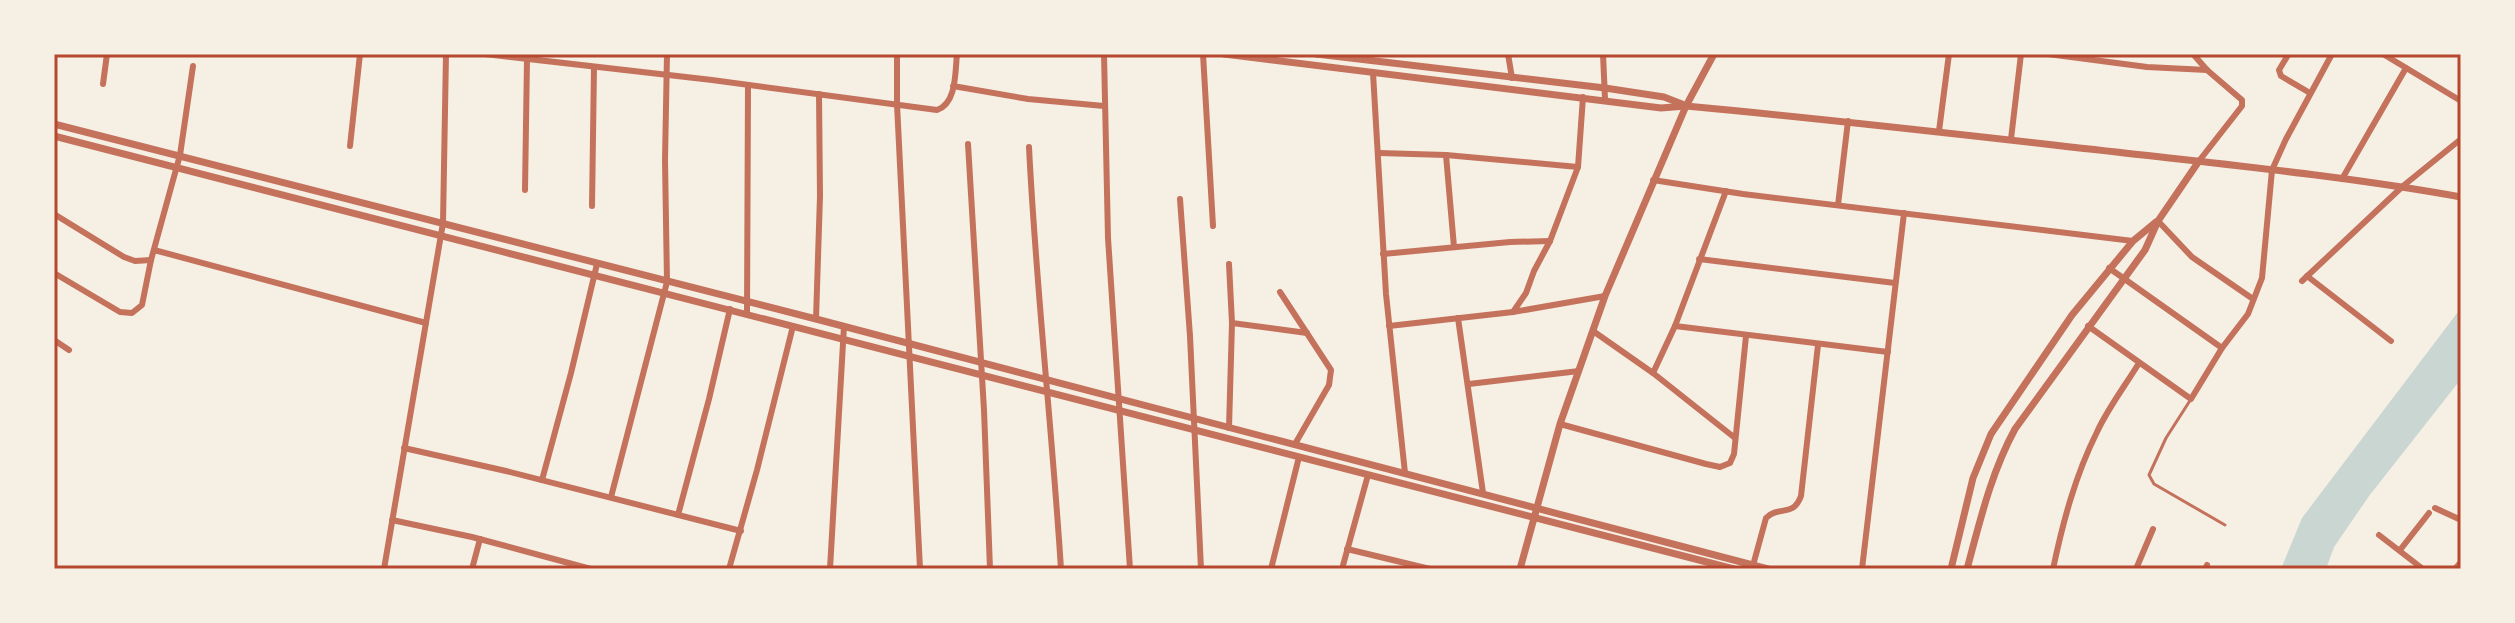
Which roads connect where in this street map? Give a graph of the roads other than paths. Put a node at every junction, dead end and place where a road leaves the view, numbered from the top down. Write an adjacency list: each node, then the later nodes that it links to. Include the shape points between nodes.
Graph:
1 (107, 54): 31 (street)
2 (360, 54): 50 (street)
3 (446, 54): 71 (street)
4 (485, 54): 23 (street)
5 (667, 54): 29 (street)
6 (897, 54): 40 (street)
7 (957, 54): 33 (street)
8 (1104, 54): 41 (street)
9 (1203, 54): 72 (street)
10 (1224, 54): 28 (street)
11 (1316, 54): 30 (street)
12 (1508, 54): 30 (street)
13 (1603, 54): 34 (street)
14 (1714, 54): 42 (street)
15 (1949, 54): 45 (street)
16 (2021, 54): 47 (street)
17 (2048, 54): 22 (street)
18 (2193, 54): 27 (street)
19 (2332, 54): 35 (street)
20 (2383, 54): 26 (street)
21 (2288, 55): 35 (street, via 2281,76)
22 (2093, 57): 27 (street)
23 (527, 59): 25 (street); 62 (street)
24 (193, 66): 53 (street)
25 (594, 67): 29 (street); 67 (street)
26 (2406, 68): 39 (street); 59 (street)
27 (2207, 70): 55 (street, via 2242,100 2242,106)
28 (1373, 73): 37 (street); 52 (street)
29 (667, 75): 32 (street); 87 (street)
30 (1512, 78): 34 (street)
31 (103, 84)
32 (748, 85): 36 (street); 93 (street)
33 (953, 86): 40 (street, via 945,107 937,110); 41 (street)
34 (1605, 88): 38 (street); 42 (street, via 1664,97)
35 (2310, 93): 58 (street)
36 (819, 94): 40 (street); 98 (street)
37 (1583, 97): 38 (street); 56 (street)
38 (1605, 99): 42 (street, via 1661,108)
39 (2461, 101)
40 (897, 104): 112 (street)
41 (1104, 106): 126 (street)
42 (1686, 106): 43 (street); 60 (street)
43 (1848, 121): 45 (street); 66 (street)
44 (54, 124): 53 (street)
45 (1939, 131): 47 (street)
46 (54, 136): 57 (street)
47 (2011, 139): 55 (street)
48 (2461, 139): 61 (street)
49 (968, 144): 118 (street)
50 (350, 146)
51 (1029, 147): 123 (street)
52 (1379, 153): 54 (street); 78 (street)
53 (180, 155): 57 (street); 71 (street)
54 (1446, 155): 56 (street); 76 (street)
55 (2199, 161): 58 (street); 70 (street)
56 (1578, 167): 74 (street)
57 (176, 168): 73 (street); 77 (street)
58 (2272, 170): 59 (street); 92 (street, via 2262,278)
59 (2342, 179): 61 (street)
60 (1653, 180): 63 (street); 91 (street)
61 (2403, 186): 64 (street); 111 (street, via 2304,279)
62 (525, 190)
63 (1726, 191): 66 (street); 79 (street)
64 (2461, 197)
65 (1180, 199): 129 (street)
66 (1838, 205): 68 (street)
67 (592, 206)
68 (1904, 213): 75 (street); 88 (street)
69 (54, 214): 80 (street, via 124,257)
70 (2158, 221): 75 (street); 86 (street, via 2145,250); 92 (street, via 2192,257)
71 (443, 223): 73 (street); 81 (street)
72 (1213, 226)
73 (441, 234): 85 (street); 99 (street)
74 (1550, 241): 76 (street); 95 (street)
75 (2133, 241): 83 (street)
76 (1454, 247): 78 (street)
77 (154, 250): 80 (street); 99 (street)
78 (1383, 254): 103 (street)
79 (1699, 259): 88 (street); 104 (street)
80 (151, 260): 84 (street, via 142,305 132,313 120,312)
81 (597, 264): 85 (street); 87 (street)
82 (1229, 264): 100 (street)
83 (2109, 268): 86 (street); 176 (street, via 1991,434 1973,478)
84 (54, 273)
85 (594, 275): 89 (street); 139 (street)
86 (2122, 278): 105 (street); 114 (street)
87 (667, 282): 89 (street); 93 (street)
88 (1895, 283): 116 (street)
89 (664, 292): 94 (street); 141 (street)
90 (1280, 292): 107 (street)
91 (1605, 296): 95 (street); 106 (street)
92 (2253, 299): 114 (street)
93 (749, 301): 96 (street); 98 (street)
94 (730, 309): 96 (street); 143 (street)
95 (1513, 312): 97 (street)
96 (747, 314): 101 (street)
97 (1458, 318): 103 (street); 124 (street)
98 (816, 319): 102 (street)
99 (426, 323): 135 (street)
100 (1232, 323): 107 (street); 131 (street)
101 (793, 326): 109 (street); 149 (street)
102 (844, 326): 109 (street); 112 (street)
103 (1389, 326): 137 (street)
104 (1675, 326): 108 (street); 121 (street)
105 (2088, 326): 119 (street); 177 (street, via 2003,452)
106 (1593, 331): 120 (street); 121 (street)
107 (1307, 333): 134 (street, via 1330,367 1331,380)
108 (1746, 336): 113 (street); 133 (street)
109 (843, 339): 117 (street); 164 (street)
110 (54, 340): 115 (street)
111 (2391, 341)
112 (910, 344): 117 (street); 118 (street)
113 (1818, 345): 116 (street); 156 (street, via 1801,496 1791,510 1766,518)
114 (2222, 348): 127 (street)
115 (69, 350)
116 (1888, 352): 175 (street)
117 (911, 356): 122 (street); 165 (street)
118 (981, 363): 122 (street); 123 (street)
119 (2139, 363): 127 (street); 178 (street, via 2082,465)
120 (1579, 371): 124 (street); 130 (street)
121 (1653, 373): 133 (street)
122 (981, 375): 125 (street); 166 (street)
123 (1048, 380): 125 (street); 126 (street)
124 (1469, 384): 140 (street)
125 (1048, 392): 128 (street); 167 (street)
126 (1120, 399): 128 (street); 129 (street)
127 (2191, 399): 147 (lane, via 2149,475 2154,484)
128 (1121, 411): 132 (street); 168 (street)
129 (1193, 418): 131 (street); 132 (street)
130 (1560, 424): 133 (street, via 1720,467 1730,463); 142 (street)
131 (1229, 428): 134 (street)
132 (1194, 430): 136 (street); 169 (street)
133 (1735, 438)
134 (1295, 444): 137 (street)
135 (404, 448): 139 (street); 145 (street)
136 (1299, 457): 138 (street); 170 (street)
137 (1405, 473): 140 (street)
138 (1368, 475): 144 (street); 152 (street)
139 (542, 480): 141 (street)
140 (1483, 493): 142 (street)
141 (611, 497): 143 (street)
142 (1536, 508): 144 (street); 156 (street)
143 (678, 515): 149 (street)
144 (1534, 517): 158 (street); 173 (street)
145 (392, 520): 151 (street); 159 (street)
146 (2461, 520): 153 (street, via 2432,510)
147 (2225, 525)
148 (2153, 529): 179 (street)
149 (741, 531): 163 (street)
150 (2379, 535): 153 (street)
151 (480, 539): 154 (street); 160 (street)
152 (1347, 549): 157 (street); 171 (street)
153 (2400, 550): 180 (street)
154 (550, 558): 161 (street); 162 (street)
155 (2461, 562): 181 (street)
156 (1752, 567): 174 (street)
157 (1420, 568): 172 (street)
158 (1729, 568)
159 (384, 569)
160 (472, 569)
161 (547, 569)
162 (591, 569)
163 (729, 569)
164 (830, 569)
165 (920, 569)
166 (990, 569)
167 (1061, 569)
168 (1130, 569)
169 (1201, 569)
170 (1271, 569)
171 (1342, 569)
172 (1430, 569)
173 (1520, 569)
174 (1768, 569)
175 (1862, 569)
176 (1951, 569)
177 (1967, 569)
178 (2053, 569)
179 (2136, 569)
180 (2423, 569)
181 (2455, 569)

